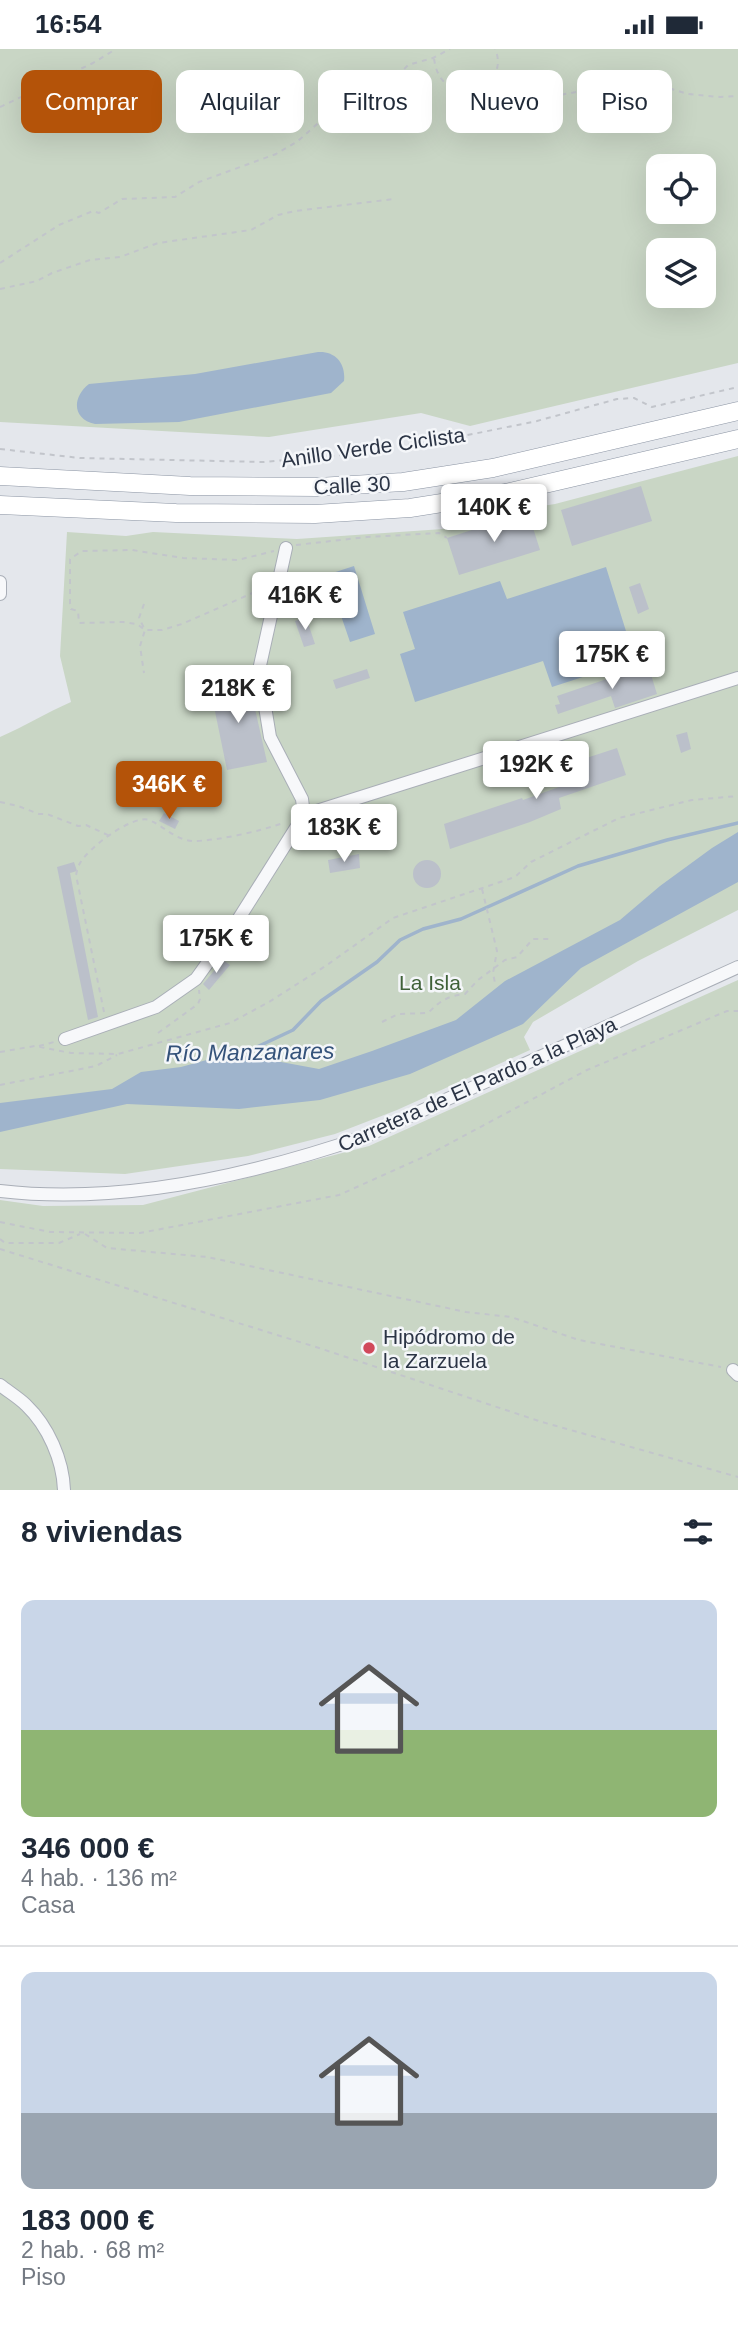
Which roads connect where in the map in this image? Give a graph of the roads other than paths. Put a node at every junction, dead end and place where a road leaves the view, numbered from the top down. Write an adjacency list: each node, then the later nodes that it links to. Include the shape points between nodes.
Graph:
1 (738, 411): 5 (highway, Calle 30, via 493,468 403,482 190,486)
2 (738, 439): 6 (highway, Calle 30, via 506,493 411,508 301,514)
3 (0, 470): 5 (highway)
4 (0, 476): 5 (highway, Calle 30)
5 (26, 477)
6 (0, 505)
7 (286, 548): 11 (street, via 259,670 270,737 302,799)
8 (0, 582): 9 (street)
9 (0, 594)
10 (738, 678): 11 (street)
11 (304, 815): 13 (street, via 196,979 156,1007)
12 (738, 967): 14 (street, Carretera de El Pardo a la Playa, via 366,1136 321,1152 131,1192)
13 (65, 1039)
14 (0, 1191)
15 (0, 1385): 16 (street, via 27,1406 50,1438)
16 (64, 1490)

